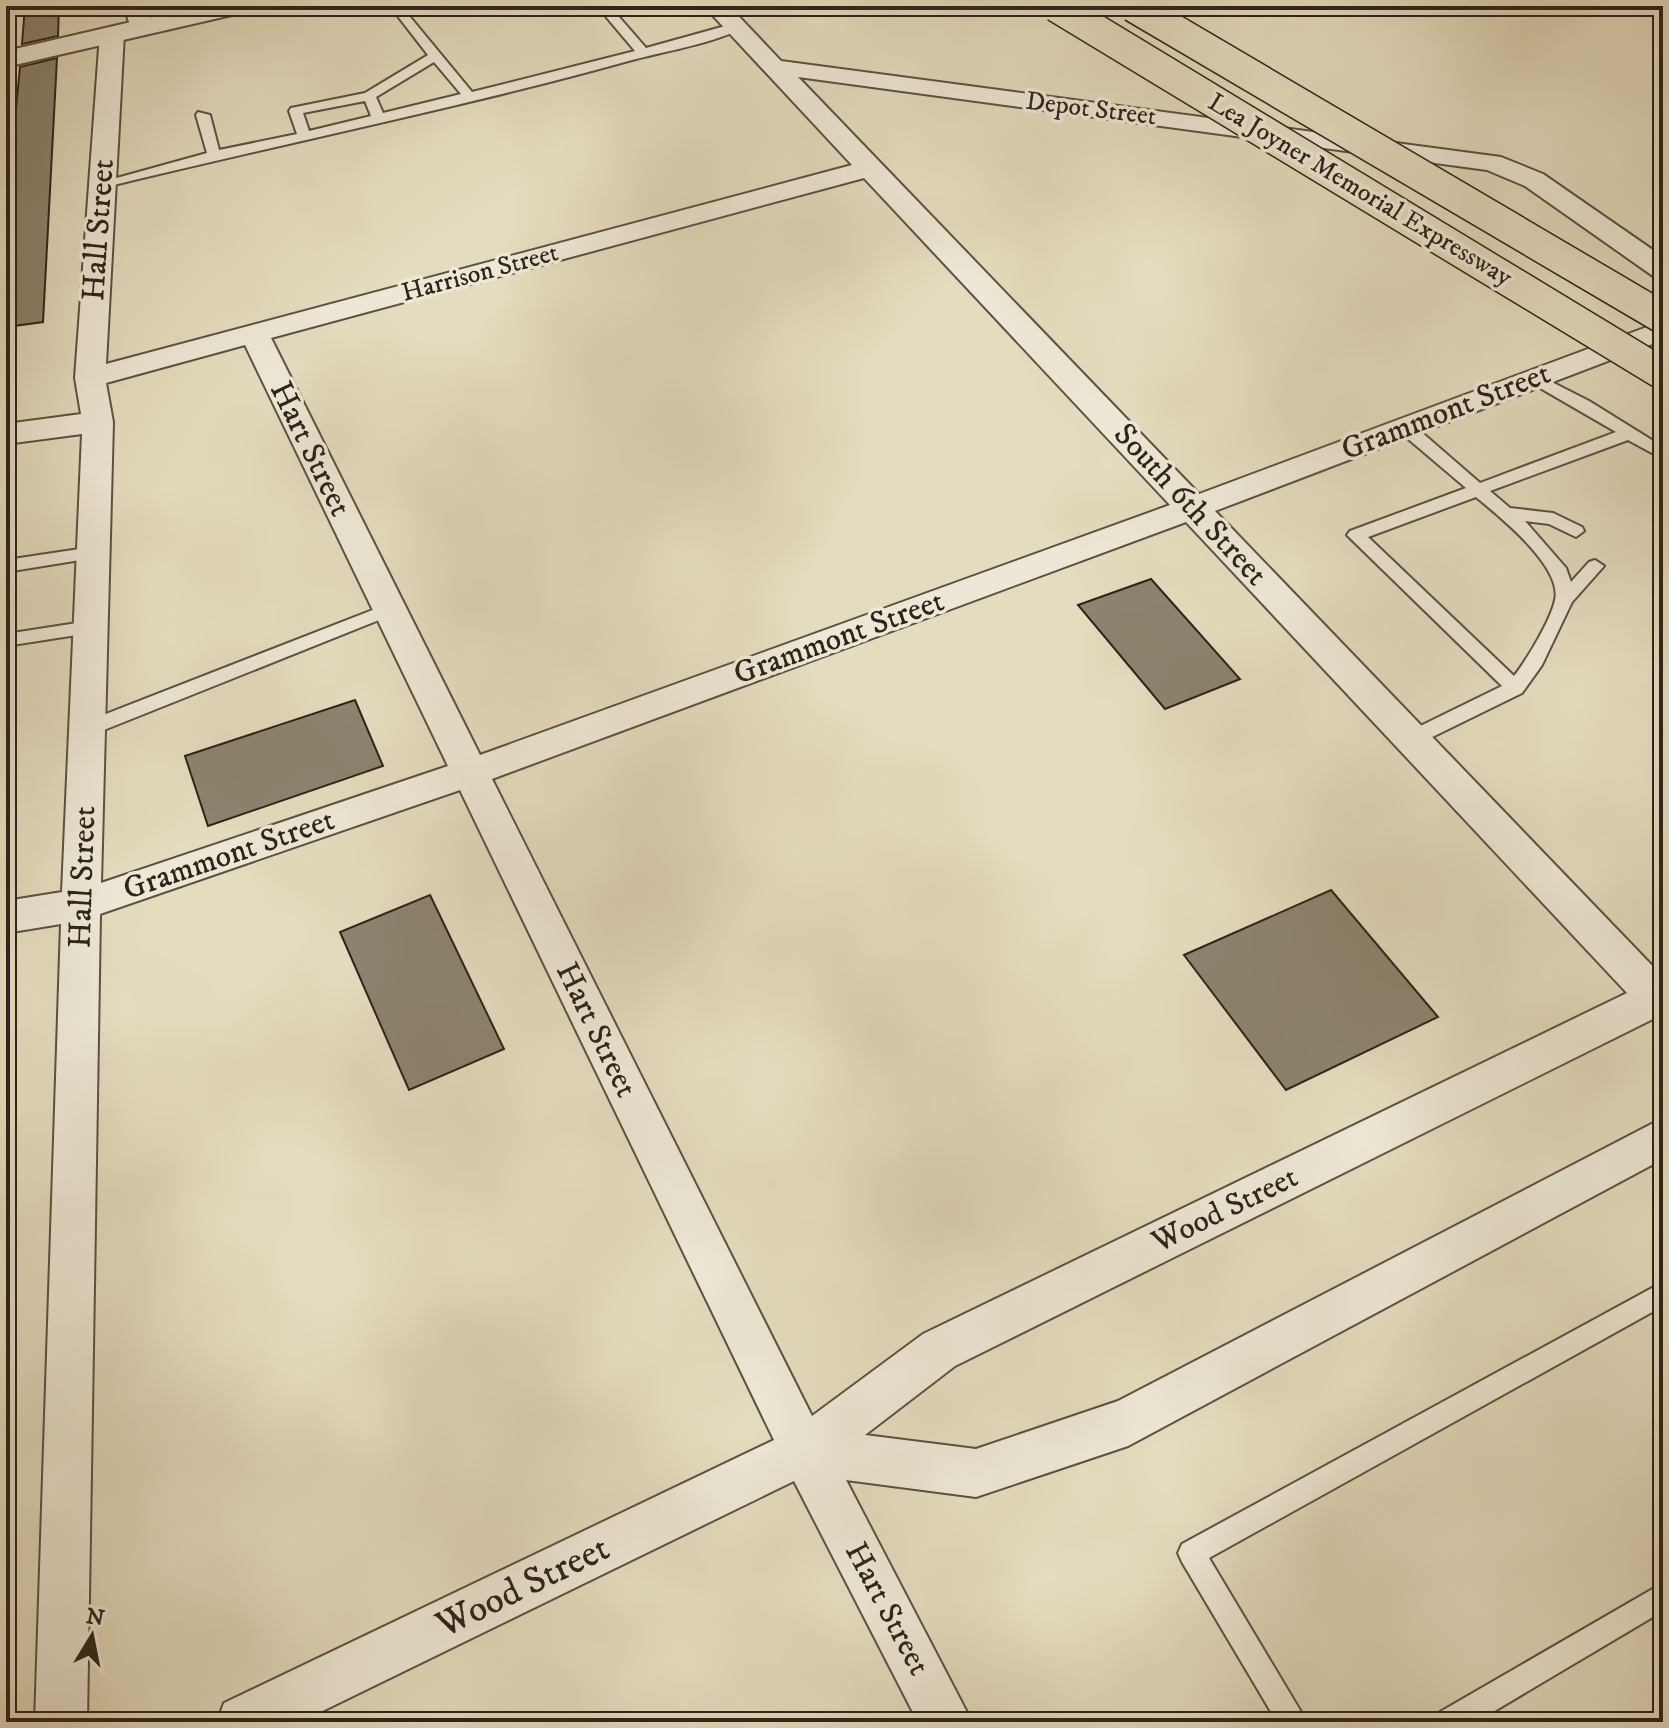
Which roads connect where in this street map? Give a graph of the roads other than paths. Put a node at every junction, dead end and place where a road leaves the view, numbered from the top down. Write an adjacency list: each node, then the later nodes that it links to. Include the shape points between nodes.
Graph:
1 (235, 6): 7 (street)
2 (716, 6): 8 (street, South 6th Street)
3 (1056, 6): 26 (main road, Lea Joyner Memorial Expressway, bridge)
4 (1133, 6): 23 (main road, Lea Joyner Memorial Expressway, bridge)
5 (395, 7): 11 (lane)
6 (609, 13): 10 (lane)
7 (138, 17): 9 (street)
8 (736, 27): 10 (lane); 13 (street, South 6th Street)
9 (112, 34): 12 (street); 21 (street, Hall Street)
10 (643, 53): 15 (lane)
11 (436, 55): 14 (lane); 15 (lane)
12 (6, 59)
13 (775, 67): 20 (street, South 6th Street); 22 (street, Depot Street, via 1492,163 1534,180)
14 (369, 96): 17 (lane); 18 (lane, via 296,111)
15 (470, 97): 17 (lane)
16 (203, 115): 19 (lane)
17 (379, 118): 18 (lane)
18 (304, 136): 19 (lane)
19 (214, 155): 21 (lane)
20 (871, 168): 25 (street, Harrison Street); 35 (street, South 6th Street)
21 (102, 184): 27 (street, Hall Street)
22 (1663, 270)
23 (1663, 318)
24 (1663, 330): 28 (street, Grammont Street)
25 (254, 334): 27 (street, Harrison Street); 42 (street, Hart Street)
26 (1663, 374)
27 (90, 378): 29 (street, Hall Street)
28 (1534, 378): 30 (street, Grammont Street); 32 (lane)
29 (98, 422): 31 (street); 38 (street, Hall Street)
30 (1406, 428): 34 (lane); 35 (street, Grammont Street)
31 (6, 434)
32 (1627, 434): 33 (lane); 34 (lane)
33 (1663, 454)
34 (1478, 490): 36 (lane); 45 (lane, via 1356,535)
35 (1193, 508): 47 (street, South 6th Street); 48 (street, Grammont Street)
36 (1505, 513): 37 (lane, via 1553,519); 41 (lane, via 1560,572)
37 (1576, 531)
38 (93, 553): 39 (lane); 43 (street, Hall Street)
39 (6, 566)
40 (1595, 566): 41 (lane)
41 (1565, 599): 45 (lane, via 1533,665)
42 (388, 610): 46 (lane); 48 (street, Hart Street)
43 (90, 627): 44 (lane); 46 (street, Hall Street)
44 (6, 640)
45 (1515, 688): 47 (lane)
46 (87, 729): 49 (street, Hall Street)
47 (1411, 739): 51 (street, South 6th Street)
48 (469, 773): 49 (street, Grammont Street); 54 (street, Hart Street)
49 (81, 905): 50 (street, Grammont Street); 56 (street, Hall Street)
50 (6, 917)
51 (1661, 999): 54 (street, Wood Street, via 939,1350)
52 (1663, 1137): 54 (street, via 1128,1422 976,1473)
53 (1663, 1293): 59 (lane, via 1191,1553)
54 (804, 1451): 57 (street, Wood Street); 58 (street, Hart Street)
55 (1663, 1596): 60 (lane)
56 (61, 1722)
57 (243, 1722)
58 (946, 1722)
59 (1293, 1722)
60 (1450, 1722)

